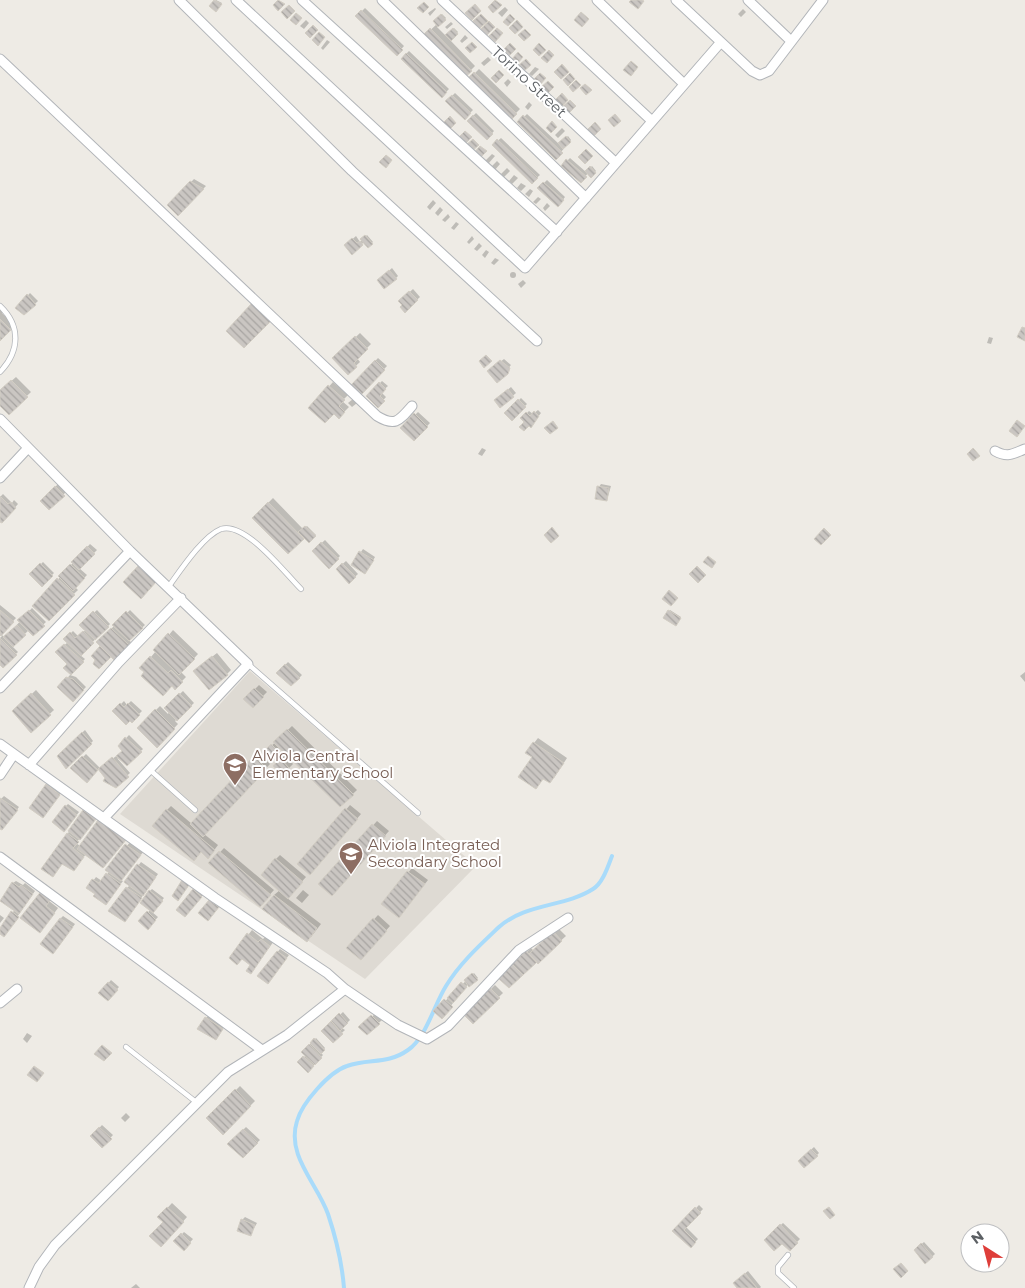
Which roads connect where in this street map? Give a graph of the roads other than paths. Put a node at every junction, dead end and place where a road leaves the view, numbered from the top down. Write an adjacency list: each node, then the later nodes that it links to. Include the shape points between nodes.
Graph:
1 (179, 0): 20 (street, via 352,171)
2 (236, 0): 18 (street, via 525,268)
3 (302, 0): 18 (street)
4 (382, 0): 17 (street)
5 (442, 0): 16 (street, Torino Street)
6 (522, 0): 15 (street)
7 (597, 0): 14 (street)
8 (676, 0): 12 (street)
9 (748, 0): 11 (street)
10 (823, 0): 11 (street)
11 (792, 41): 12 (street, via 769,71 760,75)
12 (721, 42): 14 (street)
13 (0, 59): 22 (street, via 377,416 388,423 394,422)
14 (684, 84): 15 (street)
15 (652, 121): 16 (street)
16 (616, 163): 17 (street)
17 (586, 198): 18 (street)
18 (556, 232)
19 (0, 306): 21 (lane, via 15,325 17,337 14,352)
20 (537, 342)
21 (0, 372)
22 (412, 406)
23 (0, 418): 24 (street)
24 (28, 448): 27 (street); 28 (street)
25 (1025, 449): 26 (street, via 1003,456)
26 (995, 451)
27 (0, 478)
28 (130, 551): 29 (street); 33 (street)
29 (169, 586): 30 (lane, via 208,538 220,530 234,528 248,536); 31 (street)
30 (301, 589)
31 (181, 598): 32 (street); 36 (street, via 119,662)
32 (248, 664): 37 (street); 40 (lane)
33 (0, 688)
34 (0, 744): 35 (street)
35 (14, 754): 36 (street); 38 (street)
36 (29, 765): 41 (street)
37 (149, 769): 39 (lane); 41 (street)
38 (0, 775)
39 (195, 810)
40 (418, 813)
41 (104, 818): 45 (street)
42 (0, 857): 48 (street)
43 (568, 918): 45 (street, via 520,950 448,1026 427,1039 398,1025)
44 (17, 989): 46 (street)
45 (345, 989): 48 (street, via 287,1035)
46 (0, 1003)
47 (126, 1046): 49 (lane)
48 (262, 1050): 49 (street, via 228,1072)
49 (196, 1102): 51 (street, via 55,1245)
50 (788, 1255): 52 (lane, via 778,1267 778,1273)
51 (29, 1288)
52 (794, 1288)

